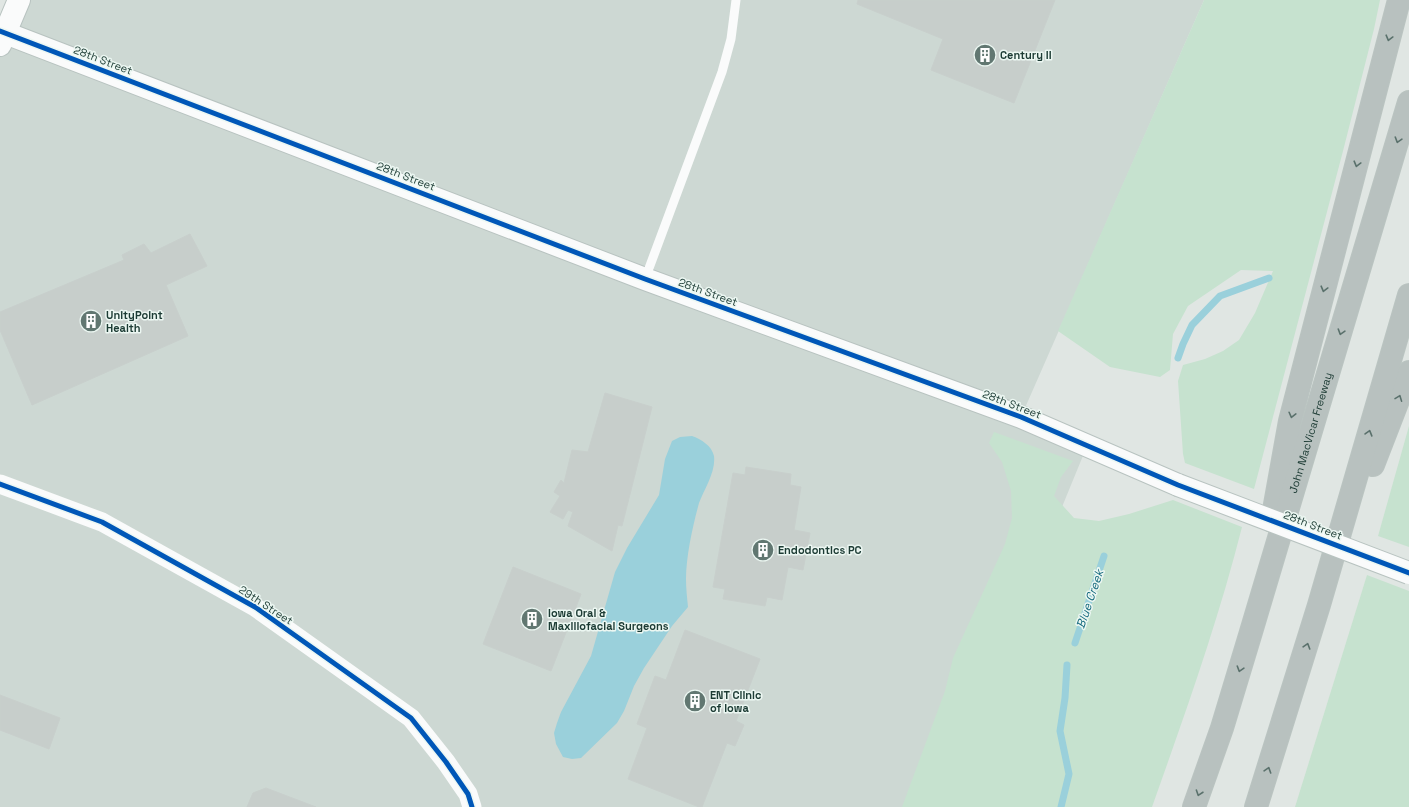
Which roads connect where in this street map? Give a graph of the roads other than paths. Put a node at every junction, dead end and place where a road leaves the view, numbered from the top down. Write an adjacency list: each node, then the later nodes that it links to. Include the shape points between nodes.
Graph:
1 (18, 0): 4 (street)
2 (736, 0): 6 (lane, via 731,38 722,72)
3 (1399, 0): 12 (highway, one-way to 12, via 1290,421)
4 (2, 36): 6 (street, 28th Street)
5 (1409, 102): 12 (highway, John MacVicar Freeway, one-way to 12)
6 (645, 279): 10 (street, 28th Street, bridge, via 1021,417 1178,485)
7 (1409, 295): 11 (highway, one-way to 7)
8 (1409, 372): 11 (highway, one-way to 8)
9 (0, 484): 13 (street, 29th Street, via 102,522 255,607 411,718 468,794)
10 (1409, 573)
11 (1319, 605): 15 (highway, one-way to 11)
12 (1251, 632): 14 (highway, John MacVicar Freeway, one-way to 14, via 1222,728)
13 (472, 807)
14 (1194, 807)
15 (1256, 807)

